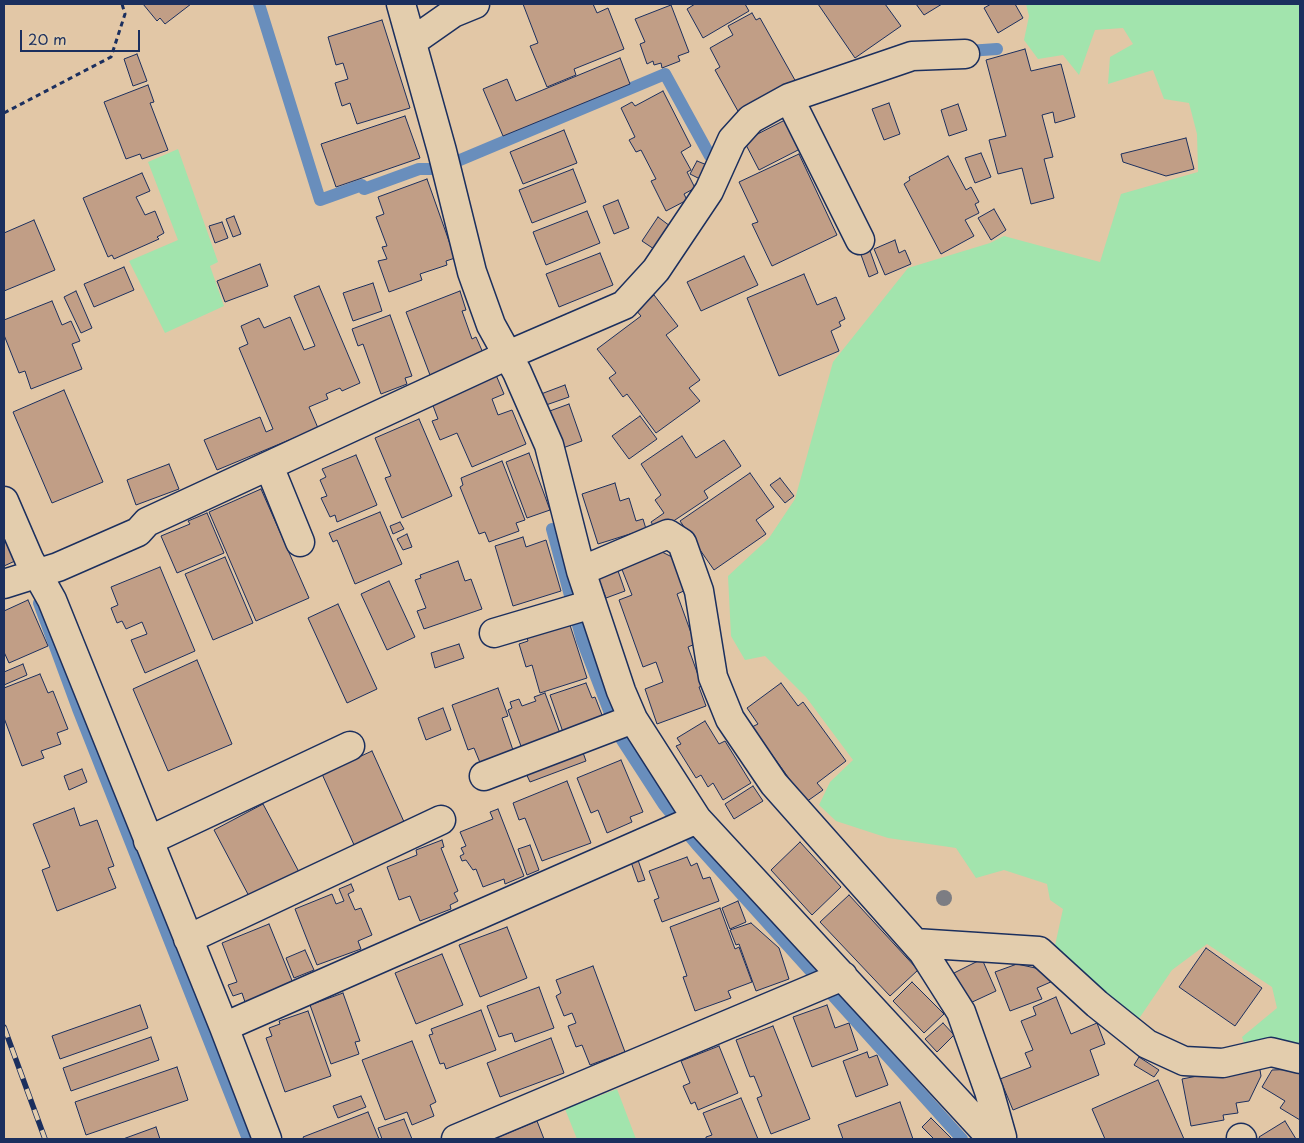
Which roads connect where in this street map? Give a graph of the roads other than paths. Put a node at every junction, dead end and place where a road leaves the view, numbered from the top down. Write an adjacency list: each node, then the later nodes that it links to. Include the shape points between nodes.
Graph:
1 (402, 4): 3 (street)
2 (475, 4): 3 (street, via 453,13)
3 (413, 42): 7 (street, via 472,272 491,325)
4 (965, 54): 5 (street, via 912,56)
5 (789, 98): 6 (street); 7 (street, via 751,119 732,140 709,191 656,270 624,305)
6 (860, 240)
7 (508, 355): 8 (street); 12 (street, via 549,445)
8 (269, 466): 10 (street); 11 (street, via 148,522 138,532 58,567)
9 (4, 501): 11 (street)
10 (300, 542)
11 (38, 572): 13 (street); 21 (street)
12 (581, 572): 14 (street); 23 (street, via 668,534 682,543 699,591 713,677 730,719 774,784)
13 (4, 584)
14 (579, 608): 15 (street); 16 (street, via 621,691)
15 (494, 633)
16 (622, 724): 18 (street); 20 (street)
17 (350, 746): 21 (street)
18 (484, 776)
19 (441, 820): 22 (street)
20 (687, 823): 24 (street); 25 (street)
21 (148, 841): 22 (street)
22 (188, 939): 25 (street)
23 (915, 943): 26 (street, via 1039,951 1147,1044 1184,1061 1223,1063 1271,1052); 27 (street, via 961,1012)
24 (829, 982): 27 (street, via 985,1131); 29 (street)
25 (224, 1027): 28 (street)
26 (1300, 1059)
27 (1002, 1138)
28 (267, 1139)
29 (456, 1139)

